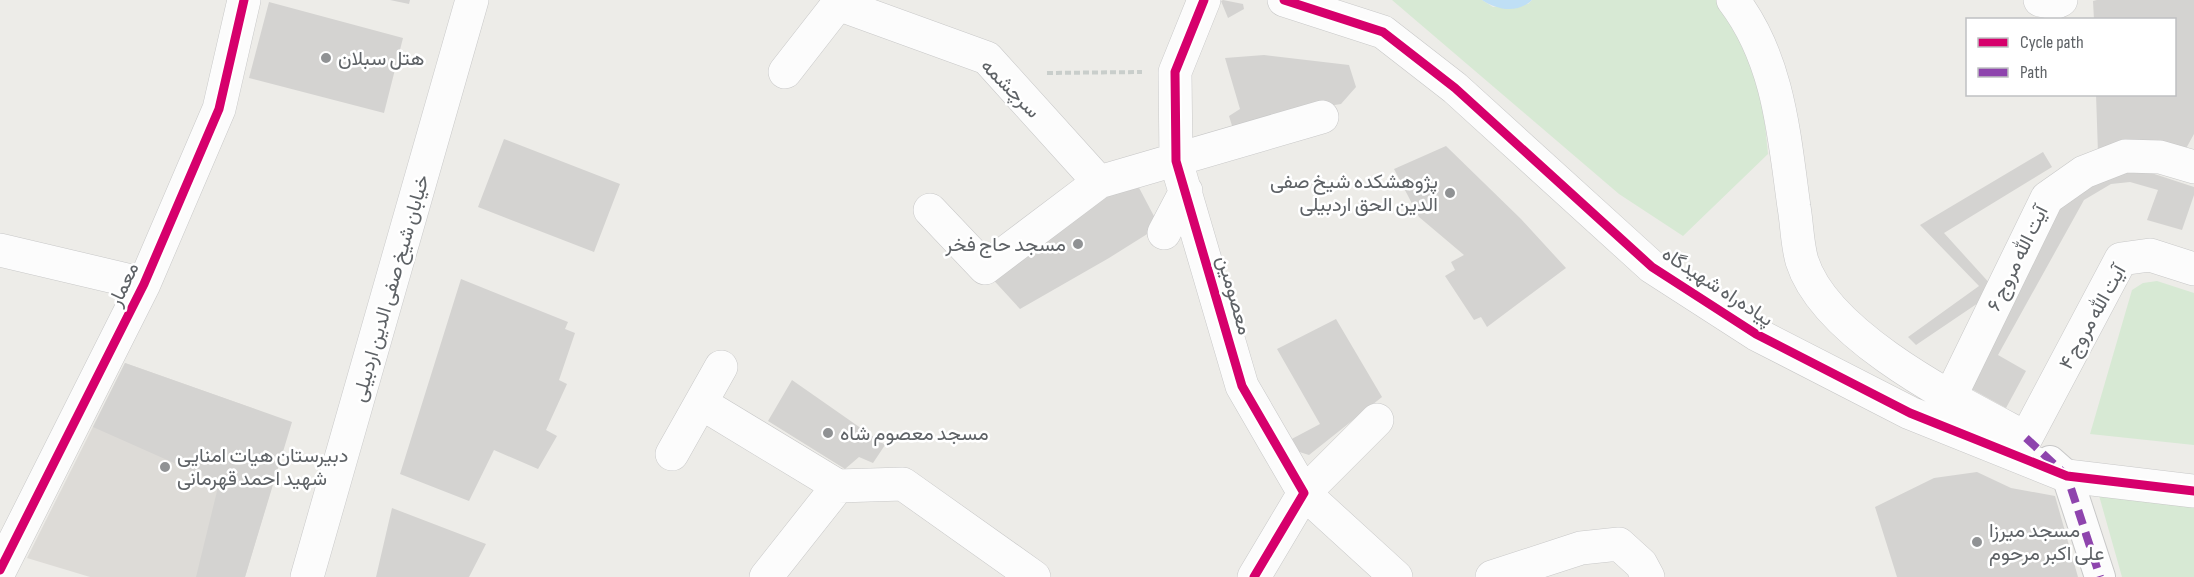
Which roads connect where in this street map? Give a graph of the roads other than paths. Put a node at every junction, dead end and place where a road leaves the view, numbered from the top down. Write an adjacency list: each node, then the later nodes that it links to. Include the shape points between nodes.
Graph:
1 (244, 0): 17 (street, معمار, via 219,109)
2 (472, 0): 29 (street, خیابان شیخ صفی الدین اردبیلی)
3 (1204, 0): 11 (street, معصومین, via 1175,72)
4 (1284, 0): 24 (street, پیاده‌راه شهیدگاه, via 1383,32 1455,88 1652,267 1756,334 1910,413)
5 (2040, 0): 6 (street)
6 (2061, 0)
7 (1743, 4): 19 (street, via 1762,48 1780,112 1802,261 1822,300 1871,345)
8 (785, 72): 12 (street, سرچشمه, via 838,4 987,58)
9 (1322, 117): 11 (street)
10 (2194, 166): 19 (street, آیت الله مروج ۶, via 2160,157 2125,156 2084,172 2046,198)
11 (1181, 176): 12 (street); 14 (street); 27 (street, معصومین, via 1242,386)
12 (1099, 182): 13 (street, via 985,268)
13 (930, 210)
14 (1164, 233)
15 (0, 250): 17 (street)
16 (2194, 269): 22 (street, آیت الله مروج ۴, via 2150,255 2121,259)
17 (144, 284): 28 (street, معمار)
18 (721, 367): 20 (street)
19 (1950, 397): 22 (street)
20 (701, 403): 23 (street); 25 (street)
21 (1377, 420): 27 (street)
22 (2026, 438): 24 (street)
23 (672, 454)
24 (2067, 476): 26 (street, پیاده‌راه شهیدگاه); 36 (street)
25 (838, 486): 30 (street); 31 (street, via 903,484)
26 (2194, 491)
27 (1304, 493): 32 (street); 33 (street, معصومین)
28 (3, 559)
29 (307, 577)
30 (766, 577)
31 (1034, 577)
32 (1254, 577)
33 (1396, 577)
34 (1492, 577): 35 (street, via 1581,548 1619,544 1641,564)
35 (1648, 577)
36 (2100, 577)

